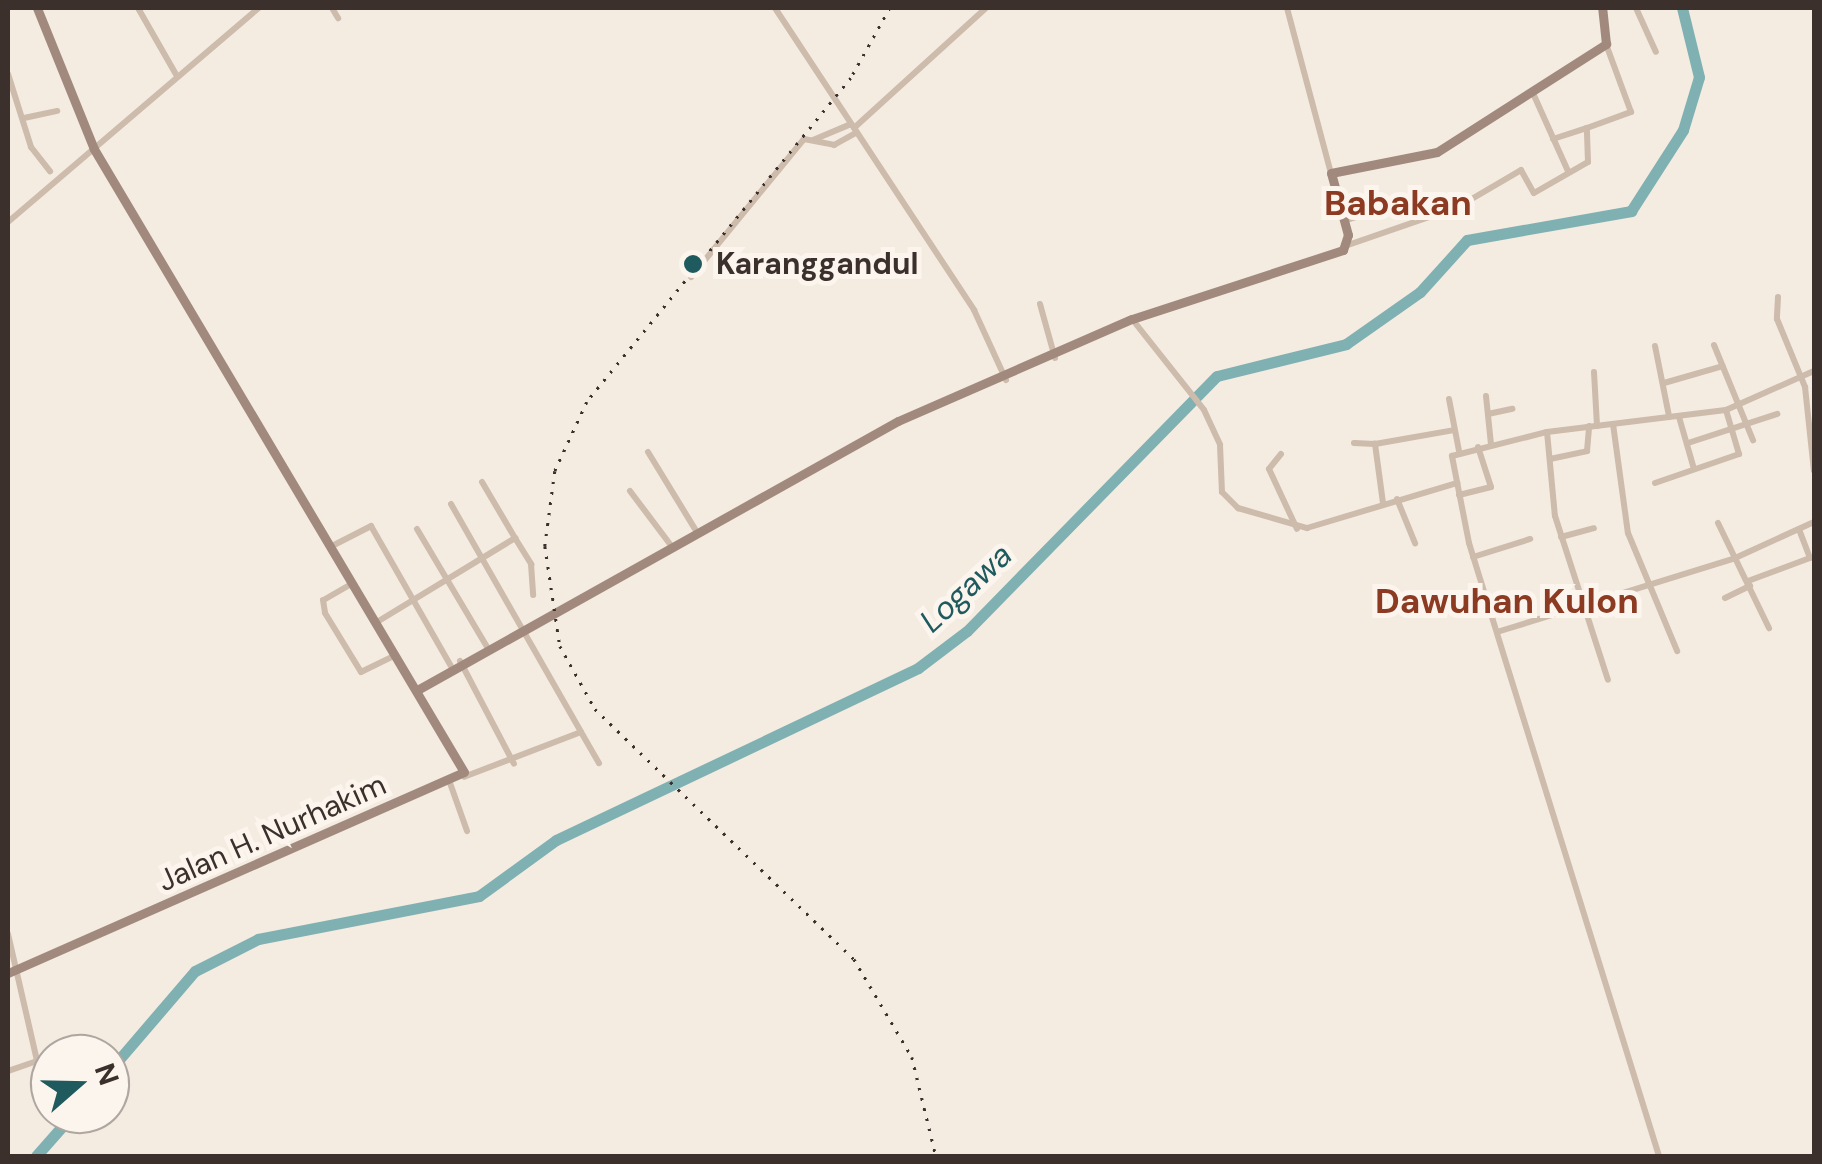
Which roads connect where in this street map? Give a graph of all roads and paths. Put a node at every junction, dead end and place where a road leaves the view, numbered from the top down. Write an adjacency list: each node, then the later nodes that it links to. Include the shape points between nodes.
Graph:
1 (37, 8): 22 (main road)
2 (138, 8): 14 (street)
3 (258, 8): 14 (street)
4 (332, 8): 10 (street)
5 (776, 8): 18 (street)
6 (986, 8): 18 (street)
7 (1287, 8): 25 (street)
8 (1602, 8): 11 (main road)
9 (1636, 8): 12 (street)
10 (338, 18)
11 (1606, 44): 15 (main road); 19 (street, via 1631,112)
12 (1656, 52)
13 (8, 74): 17 (street)
14 (177, 76): 22 (street)
15 (1532, 90): 20 (street); 25 (main road, via 1428,157)
16 (57, 112): 17 (street)
17 (24, 118): 24 (street)
18 (854, 128): 21 (street); 21 (street, via 834,145); 41 (street, via 974,310)
19 (1587, 128): 20 (street); 23 (street, via 1592,156)
20 (1553, 139): 23 (street)
21 (814, 140): 30 (street, via 804,140)
22 (94, 149): 28 (street); 90 (main road)
23 (1568, 171): 29 (street, via 1534,193 1521,170 1458,207)
24 (50, 172)
25 (1331, 172): 27 (main road)
26 (1369, 213): 27 (street)
27 (1344, 221): 29 (main road)
28 (8, 222)
29 (1348, 245): 33 (main road)
30 (691, 277)
31 (1778, 297): 40 (street, via 1777,319)
32 (1040, 304): 36 (street)
33 (1132, 319): 36 (main road); 83 (street, via 1204,410 1220,445 1225,498)
34 (1655, 346): 42 (street)
35 (1714, 346): 37 (street)
36 (1055, 358): 41 (main road)
37 (1722, 366): 42 (street); 45 (street)
38 (1814, 371): 40 (street)
39 (1594, 372): 53 (street)
40 (1802, 377): 45 (street); 69 (street)
41 (1006, 380): 82 (main road, via 898,421)
42 (1664, 383): 50 (street)
43 (1486, 396): 48 (street)
44 (1449, 399): 55 (street)
45 (1739, 406): 47 (street); 54 (street)
46 (1512, 409): 48 (street)
47 (1726, 410): 51 (street); 57 (street)
48 (1488, 414): 62 (street)
49 (1777, 414): 54 (street)
50 (1669, 416): 51 (street); 52 (street)
51 (1679, 417): 60 (street)
52 (1613, 424): 53 (street); 97 (street)
53 (1592, 426): 56 (street); 67 (street, via 1586,452)
54 (1747, 426): 57 (street); 58 (street)
55 (1454, 430): 61 (street); 64 (street)
56 (1547, 432): 62 (street); 67 (street)
57 (1735, 432): 60 (street); 68 (street, via 1739,454)
58 (1753, 440)
59 (1354, 443): 61 (street)
60 (1688, 443): 68 (street)
61 (1375, 444): 76 (street)
62 (1491, 444): 63 (street)
63 (1478, 446): 64 (street); 74 (street, via 1491,487)
64 (1459, 451): 71 (street)
65 (648, 452): 82 (street)
66 (1281, 454): 83 (street, via 1269,469)
67 (1550, 459): 85 (street)
68 (1694, 469): 72 (street)
69 (1814, 471)
70 (482, 482): 86 (street)
71 (1457, 483): 74 (street); 75 (street)
72 (1655, 484)
73 (630, 491): 89 (street)
74 (1459, 494): 92 (street)
75 (1397, 499): 76 (street); 88 (street)
76 (1384, 503): 83 (street)
77 (451, 504): 91 (street)
78 (1814, 522): 84 (street)
79 (1718, 523): 93 (street)
80 (417, 528): 94 (street)
81 (1594, 528): 85 (street)
82 (695, 529): 89 (main road)
83 (1297, 529)
84 (1800, 532): 93 (street); 96 (street, via 1810,558)
85 (1561, 537): 101 (street)
86 (514, 538): 91 (street); 98 (street, via 531,564)
87 (1530, 540): 92 (street)
88 (1415, 543)
89 (670, 544): 103 (main road)
90 (332, 546): 95 (main road); 99 (street, via 370,526)
91 (481, 554): 94 (street); 103 (street)
92 (1473, 557): 105 (street)
93 (1733, 559): 96 (street); 97 (street)
94 (445, 577): 99 (street); 106 (street)
95 (354, 583): 102 (main road); 108 (street, via 322,604 361,672)
96 (1749, 584): 100 (street); 104 (street)
97 (1646, 589): 101 (street); 107 (street)
98 (533, 595)
99 (412, 598): 102 (street); 109 (street)
100 (1725, 598)
101 (1582, 608): 105 (street); 110 (street)
102 (377, 622): 108 (main road)
103 (524, 626): 106 (main road); 112 (street)
104 (1769, 628)
105 (1497, 632): 121 (street)
106 (488, 647): 109 (main road)
107 (1676, 651)
108 (397, 654): 111 (main road)
109 (456, 664): 111 (main road); 114 (street)
110 (1608, 680)
111 (420, 689): 115 (main road)
112 (580, 732): 113 (street); 114 (street)
113 (599, 763)
114 (514, 764): 115 (street)
115 (464, 776): 116 (main road, Jalan H. Nurhakim)
116 (450, 783): 117 (street); 119 (main road, Jalan H. Nurhakim)
117 (467, 831)
118 (8, 934): 119 (street)
119 (12, 972): 120 (street, via 37,1061)
120 (8, 1072)
121 (1659, 1156)

